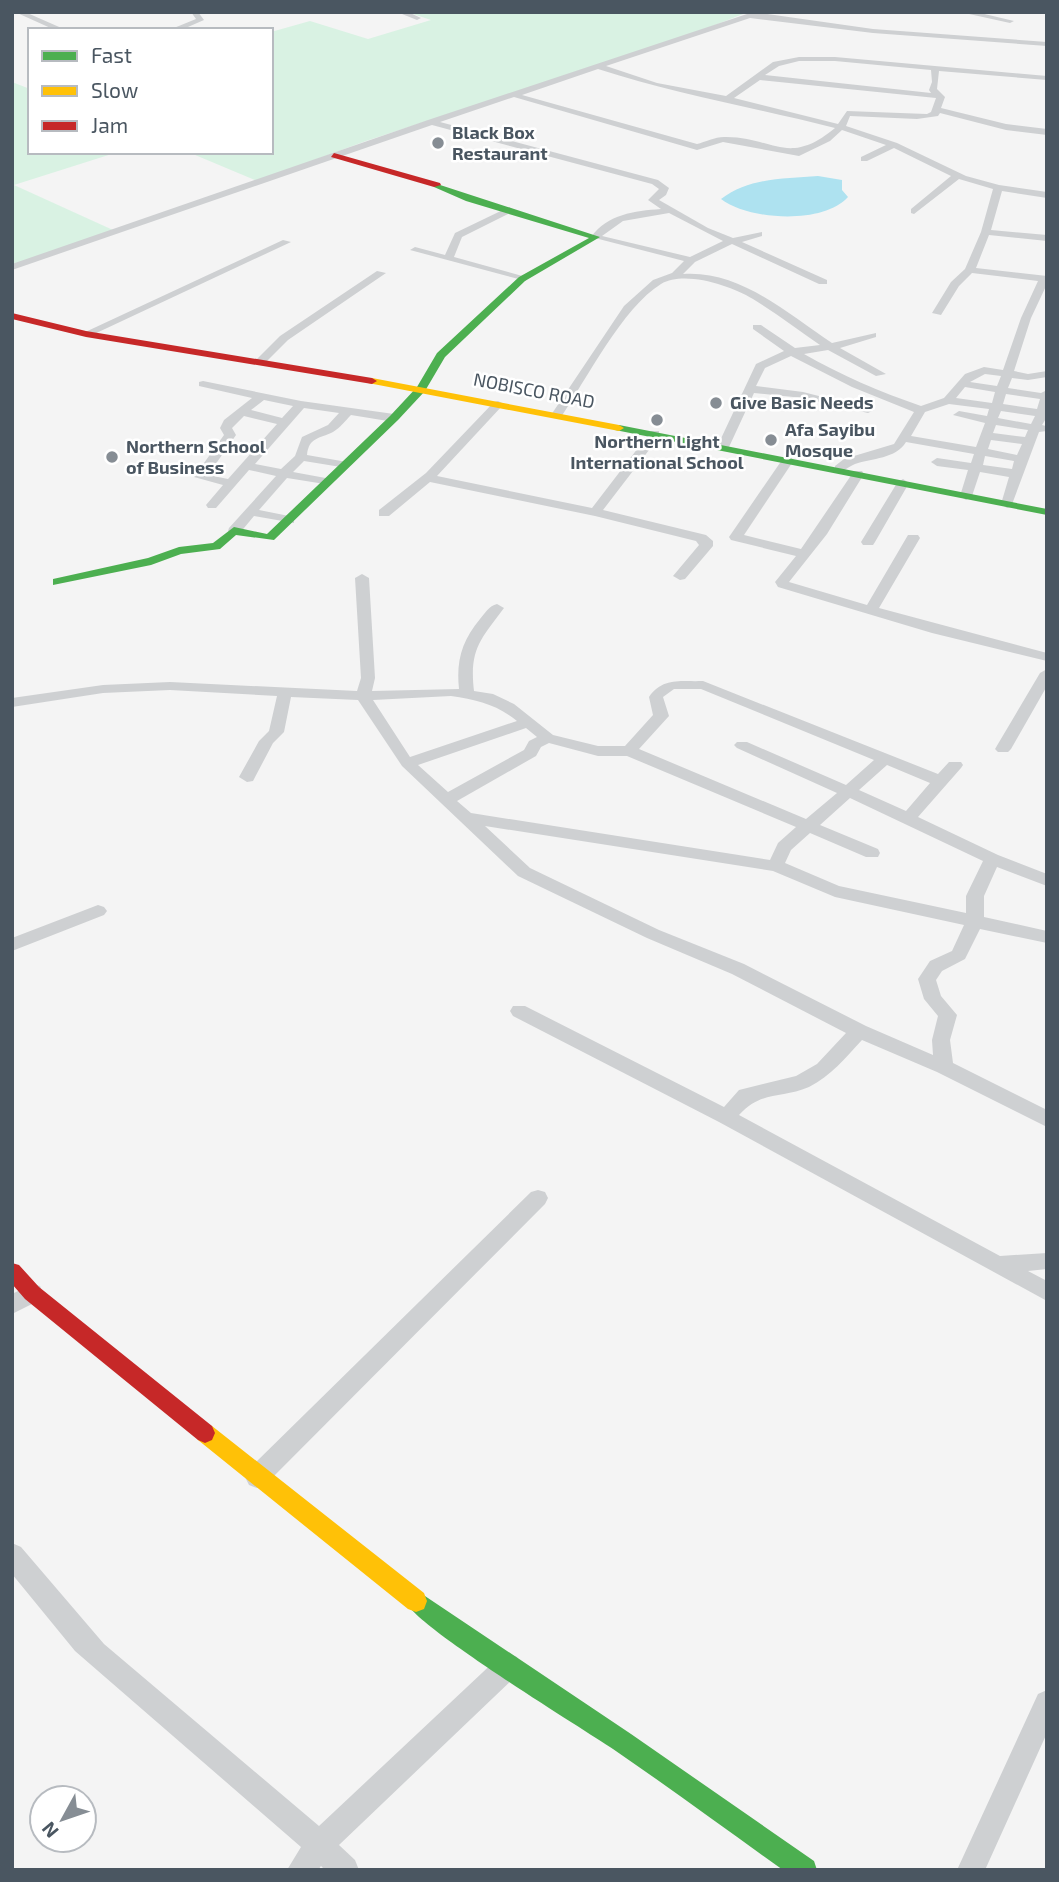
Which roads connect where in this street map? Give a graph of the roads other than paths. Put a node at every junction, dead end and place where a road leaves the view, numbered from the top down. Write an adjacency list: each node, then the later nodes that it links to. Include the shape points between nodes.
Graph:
1 (20, 12): 9 (street)
2 (194, 12): 10 (street, via 200,20)
3 (400, 12): 8 (street)
4 (761, 12): 6 (street)
5 (963, 12): 7 (street)
6 (749, 16): 11 (street); 13 (street)
7 (1011, 16): 11 (street)
8 (417, 18)
9 (57, 28)
10 (178, 28)
11 (1004, 41): 12 (street)
12 (1047, 44)
13 (600, 67): 17 (street); 19 (street, via 654,85)
14 (935, 69): 15 (street, via 799,59 776,64); 16 (street); 18 (street, via 933,90)
15 (757, 77): 18 (street); 19 (street)
16 (1047, 78)
17 (514, 95): 21 (street); 22 (street, via 697,147 723,139 799,153)
18 (939, 96): 20 (street)
19 (728, 99): 22 (street)
20 (938, 110): 22 (street, via 924,117 846,114); 23 (street)
21 (431, 122): 25 (street); 31 (street, via 655,182 664,188 653,200)
22 (841, 127): 24 (street)
23 (1047, 132)
24 (894, 145): 26 (street); 27 (street)
25 (334, 155): 30 (street); 42 (street)
26 (864, 159)
27 (957, 176): 28 (street); 32 (street)
28 (998, 188): 29 (street); 33 (street)
29 (1047, 195)
30 (509, 210): 35 (street); 40 (street, via 458,235)
31 (672, 211): 35 (street, via 618,219); 38 (street)
32 (914, 211)
33 (986, 232): 36 (street); 43 (street)
34 (759, 234): 38 (street)
35 (596, 237): 41 (street); 46 (street)
36 (1047, 238)
37 (286, 242): 52 (street)
38 (732, 242): 41 (street); 48 (street)
39 (415, 250): 40 (street)
40 (447, 260): 46 (street)
41 (691, 260): 45 (street)
42 (12, 267)
43 (970, 270): 47 (street); 49 (street)
44 (381, 273): 56 (street, via 284,338)
45 (668, 278): 54 (street, via 698,276 725,282 756,296); 76 (street, via 628,308)
46 (522, 279): 62 (street, via 441,355)
47 (1046, 279): 58 (street, via 1026,318)
48 (823, 282)
49 (937, 313)
50 (12, 316): 52 (street, NOBISCO ROAD)
51 (757, 327): 55 (street)
52 (86, 334): 56 (street, NOBISCO ROAD)
53 (872, 335): 54 (street)
54 (831, 347): 55 (street); 57 (street)
55 (790, 352): 63 (street, via 760,366); 72 (street, via 857,386)
56 (260, 362): 62 (street, NOBISCO ROAD)
57 (880, 373)
58 (1009, 374): 59 (street); 64 (street); 67 (street, via 984,370 969,376)
59 (1047, 374)
60 (203, 384): 66 (street)
61 (969, 385): 64 (street)
62 (421, 389): 69 (street, NOBISCO ROAD); 78 (street)
63 (751, 389): 71 (street); 86 (street)
64 (1004, 390): 65 (street); 70 (street)
65 (1046, 396): 75 (street)
66 (260, 397): 68 (street); 73 (street)
67 (948, 400): 70 (street); 72 (street)
68 (301, 404): 74 (street); 80 (street)
69 (498, 404): 76 (street, NOBISCO ROAD); 99 (street)
70 (998, 406): 75 (street); 79 (street)
71 (868, 410)
72 (921, 410): 84 (street)
73 (243, 412): 80 (street); 101 (street, via 228,423 230,435 200,477)
74 (347, 412): 78 (street); 88 (street, via 330,429 310,435 301,446)
75 (1044, 413): 81 (street)
76 (557, 415): 82 (street, NOBISCO ROAD)
77 (959, 415): 79 (street)
78 (394, 418): 92 (street)
79 (992, 421): 81 (street); 83 (street)
80 (285, 422): 93 (street)
81 (1040, 429): 85 (street)
82 (654, 434): 86 (street, NOBISCO ROAD); 107 (street)
83 (987, 436): 85 (street); 87 (street)
84 (903, 438): 87 (street); 95 (street, via 898,446)
85 (1028, 442): 89 (street)
86 (723, 447): 90 (street, NOBISCO ROAD)
87 (982, 451): 89 (street); 94 (street)
88 (301, 457): 92 (street); 96 (street)
89 (1021, 458): 98 (street)
90 (789, 460): 95 (street, NOBISCO ROAD); 114 (street, via 736,537)
91 (937, 461): 94 (street)
92 (344, 465): 100 (street)
93 (245, 466): 96 (street); 101 (street)
94 (976, 468): 98 (street); 103 (street)
95 (839, 469): 97 (street, NOBISCO ROAD)
96 (284, 474): 100 (street); 106 (street)
97 (858, 474): 102 (street, NOBISCO ROAD); 114 (street)
98 (1017, 474): 105 (street)
99 (430, 478): 107 (street); 109 (street)
100 (327, 482): 110 (street)
101 (231, 483): 104 (street)
102 (902, 483): 103 (street, NOBISCO ROAD); 113 (street)
103 (966, 496): 105 (street, NOBISCO ROAD)
104 (212, 505)
105 (1007, 505): 108 (street, NOBISCO ROAD)
106 (252, 512): 110 (street); 111 (street)
107 (595, 512): 115 (street, via 706,541)
108 (1047, 512)
109 (384, 513)
110 (289, 520): 111 (street, via 271,538)
111 (234, 531): 117 (street, via 216,547 179,551)
112 (913, 538): 119 (street)
113 (868, 542)
114 (804, 554): 119 (street, via 783,584)
115 (680, 576)
116 (362, 578): 124 (street, via 368,678)
117 (57, 582)
118 (497, 608): 123 (street, via 470,640 463,667)
119 (871, 611): 120 (street)
120 (1047, 657)
121 (1047, 673): 129 (street)
122 (285, 692): 124 (street); 125 (street, via 170,686 103,689); 134 (street, via 276,732)
123 (467, 694): 124 (street); 126 (street, via 499,702)
124 (363, 696): 132 (street)
125 (12, 703)
126 (528, 722): 127 (street); 132 (street)
127 (548, 738): 130 (street, via 598,751); 137 (street, via 534,744 531,754)
128 (742, 745): 136 (street)
129 (1003, 749)
130 (629, 751): 131 (street, via 661,716 656,697 672,683 704,685); 140 (street)
131 (885, 759): 135 (street); 136 (street)
132 (407, 763): 137 (street)
133 (955, 765): 135 (street)
134 (247, 777)
135 (940, 781): 139 (street)
136 (846, 790): 139 (street); 140 (street)
137 (446, 800): 138 (street)
138 (465, 818): 143 (street); 150 (street, via 524,872 738,969)
139 (908, 818): 142 (street)
140 (808, 825): 141 (street); 143 (street, via 784,847)
141 (872, 853)
142 (992, 859): 144 (street); 146 (street, via 975,896)
143 (775, 866): 146 (street, via 835,891)
144 (1047, 880)
145 (98, 911): 148 (street)
146 (975, 921): 147 (street); 151 (street, via 959,955 936,966 927,979 933,999 948,1015 941,1040)
147 (1047, 937)
148 (12, 945)
149 (519, 1011): 152 (street)
150 (859, 1031): 151 (street); 152 (street, via 824,1069 801,1082 746,1095)
151 (944, 1067): 153 (street)
152 (726, 1117): 156 (street)
153 (1047, 1119)
154 (538, 1198): 162 (street)
155 (1045, 1259): 156 (street); 158 (street)
156 (1000, 1265): 159 (street)
157 (12, 1271): 160 (street)
158 (1047, 1284)
159 (1047, 1292)
160 (32, 1293): 161 (street); 162 (street)
161 (12, 1305)
162 (257, 1477): 164 (street, via 445,1624)
163 (12, 1555): 166 (street, via 93,1650)
164 (508, 1666): 166 (street); 169 (street)
165 (1047, 1703): 170 (street)
166 (320, 1844): 167 (street); 168 (street)
167 (301, 1870)
168 (345, 1870)
169 (805, 1870)
170 (971, 1870)

